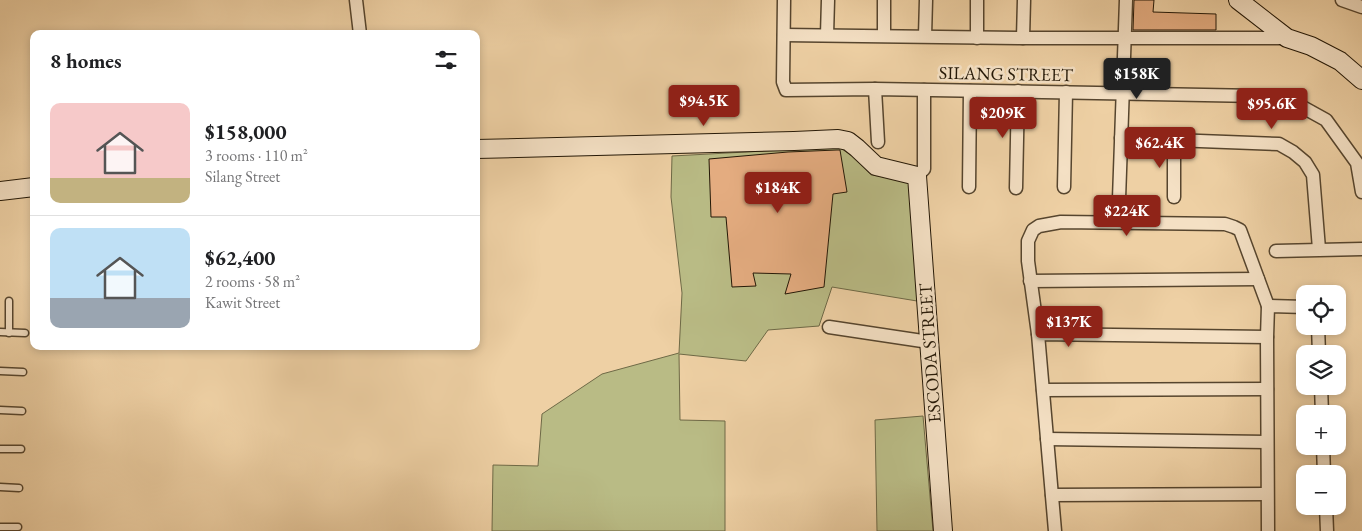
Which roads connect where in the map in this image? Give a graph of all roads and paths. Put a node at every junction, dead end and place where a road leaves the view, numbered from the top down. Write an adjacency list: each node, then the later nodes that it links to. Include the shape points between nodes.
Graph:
1 (356, 0): 12 (street)
2 (784, 0): 13 (street)
3 (828, 0): 14 (street)
4 (884, 0): 15 (street)
5 (926, 0): 16 (street)
6 (977, 0): 17 (street)
7 (1024, 0): 18 (street)
8 (1126, 0): 19 (street)
9 (1238, 0): 20 (street)
10 (1342, 0): 11 (street)
11 (1362, 7)
12 (360, 30)
13 (784, 35): 14 (street); 22 (street, SILANG STREET, via 783,82 786,90)
14 (827, 35): 15 (street)
15 (884, 35): 16 (street)
16 (925, 36): 17 (street)
17 (977, 38): 18 (street)
18 (1023, 38): 19 (street)
19 (1125, 38): 20 (street); 27 (street)
20 (1287, 38): 21 (street, via 1340,61)
21 (1362, 80)
22 (875, 90): 23 (street, SILANG STREET); 30 (street)
23 (924, 90): 24 (street, SILANG STREET); 32 (street, via 924,168)
24 (970, 91): 25 (street, SILANG STREET); 34 (street)
25 (1018, 91): 26 (street, SILANG STREET); 36 (street)
26 (1066, 92): 27 (street, SILANG STREET); 35 (street)
27 (1123, 94): 28 (street); 38 (street, SILANG STREET, via 1288,99 1326,120 1357,163)
28 (1122, 138): 29 (street); 40 (street)
29 (1174, 140): 39 (street); 41 (street, via 1279,144 1293,152 1313,175)
30 (878, 142)
31 (480, 149): 32 (street, via 838,139 848,141 876,166)
32 (917, 176): 55 (street, ESCODA STREET)
33 (30, 187): 37 (street)
34 (970, 187)
35 (1064, 187)
36 (1016, 188)
37 (0, 191)
38 (1362, 192)
39 (1174, 197)
40 (1119, 199)
41 (1319, 249): 42 (street); 43 (street)
42 (1362, 249)
43 (1276, 251)
44 (1258, 279): 45 (street); 45 (street, via 1240,230 1225,224 1060,222 1033,230 1028,241); 47 (street)
45 (1030, 281): 53 (street)
46 (9, 301): 51 (lane)
47 (1268, 306): 48 (street); 54 (street)
48 (1296, 307)
49 (829, 327): 55 (street)
50 (0, 332): 51 (lane)
51 (9, 332): 52 (lane)
52 (25, 333)
53 (1038, 334): 54 (street); 59 (street)
54 (1267, 337): 58 (street)
55 (929, 342): 73 (street, ESCODA STREET)
56 (0, 371): 57 (lane)
57 (23, 372)
58 (1267, 389): 59 (street); 63 (street)
59 (1043, 390): 62 (street)
60 (0, 410): 61 (lane)
61 (22, 411)
62 (1047, 439): 63 (street); 69 (street)
63 (1267, 442): 68 (street)
64 (0, 449): 65 (lane)
65 (21, 449)
66 (0, 487): 67 (lane)
67 (19, 488)
68 (1268, 494): 69 (street); 75 (street)
69 (1052, 495): 74 (street)
70 (1326, 515): 76 (street)
71 (0, 526): 72 (lane)
72 (18, 527)
73 (943, 531)
74 (1055, 531)
75 (1268, 531)
76 (1327, 531)

